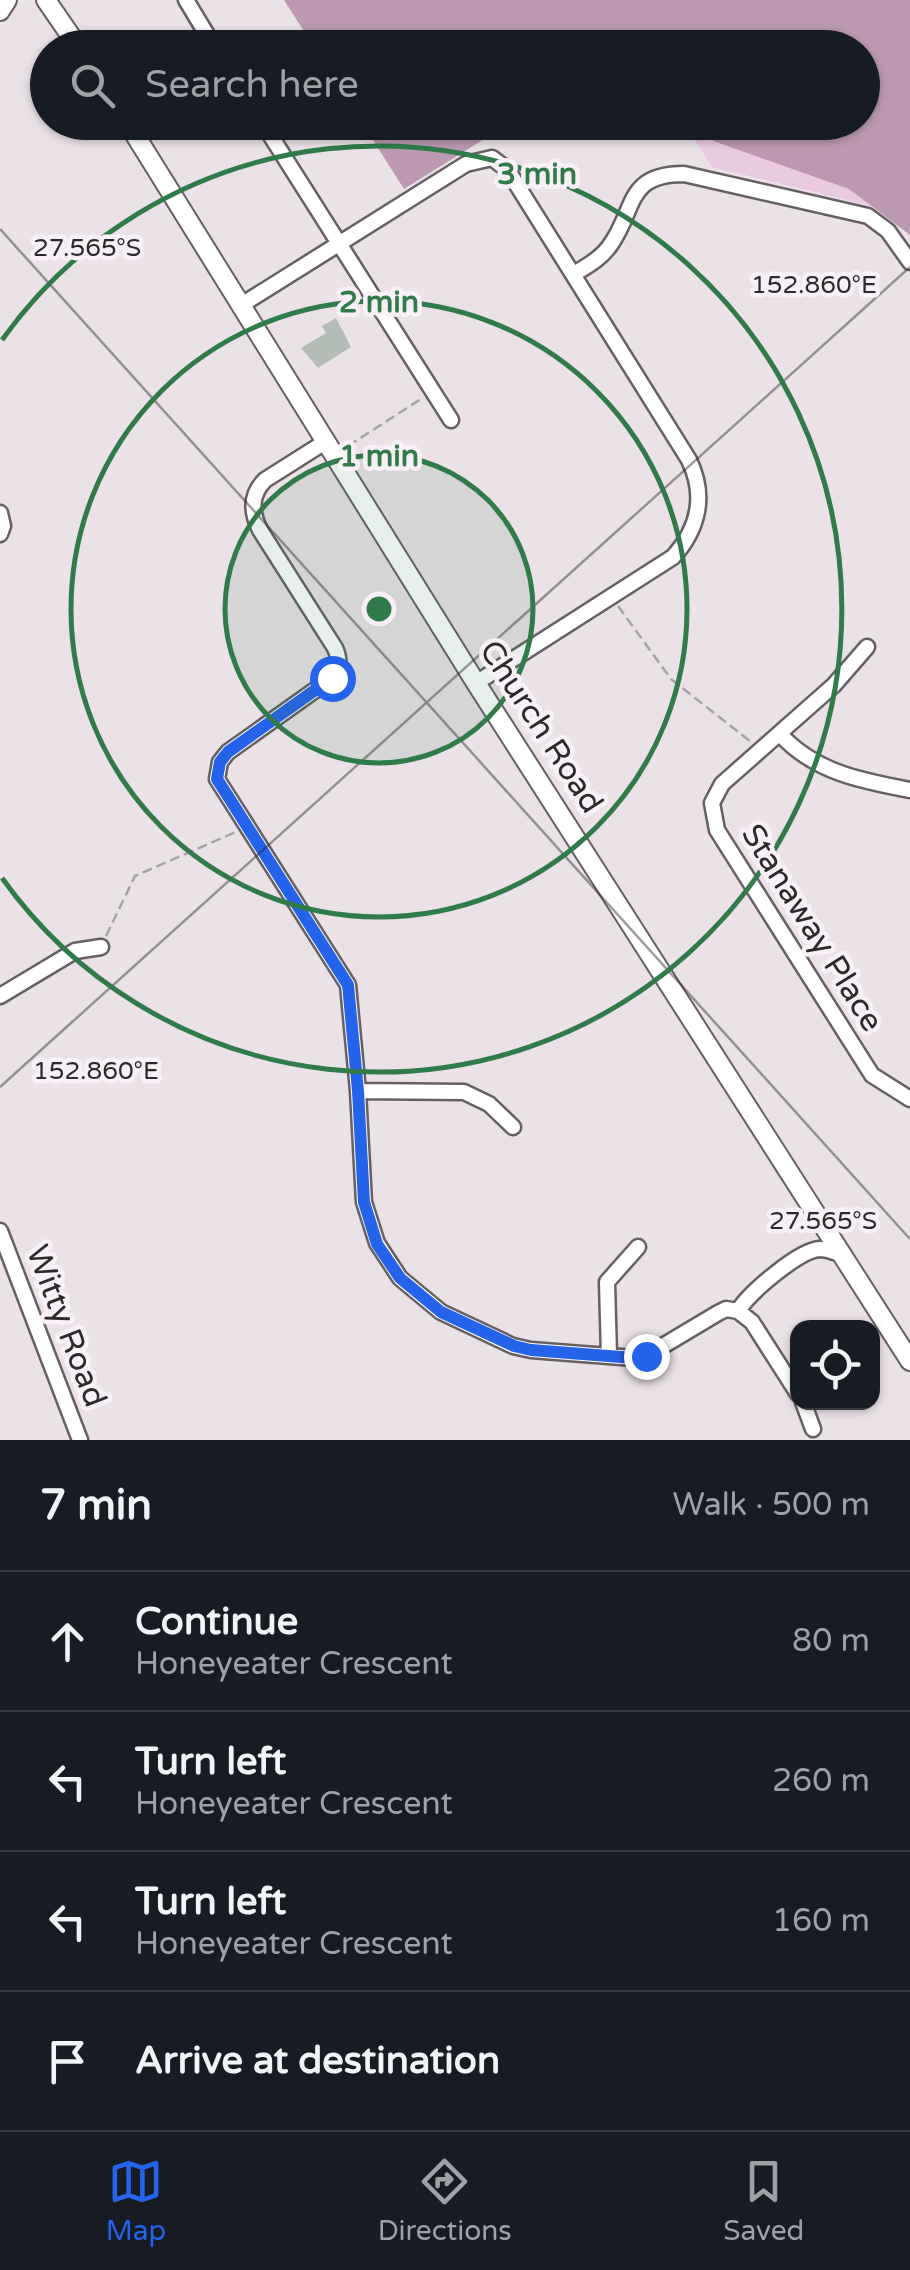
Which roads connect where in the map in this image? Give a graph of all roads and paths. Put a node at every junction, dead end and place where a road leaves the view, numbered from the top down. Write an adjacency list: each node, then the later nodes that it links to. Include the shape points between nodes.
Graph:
1 (8, 0): 4 (main road)
2 (46, 0): 5 (main road)
3 (186, 0): 6 (street)
4 (0, 11)
5 (67, 30)
6 (204, 30)
7 (138, 140): 12 (main road, Church Road)
8 (273, 140): 9 (street)
9 (339, 244): 11 (street, via 466,164 492,158 508,169); 12 (street); 14 (street)
10 (910, 262): 11 (street, via 868,216 670,174 634,194 613,242)
11 (574, 274): 21 (street, via 689,460 699,488 696,521 673,556)
12 (243, 304): 15 (main road, Church Road)
13 (421, 399): 16 (path)
14 (451, 420)
15 (324, 442): 21 (main road, Church Road); 25 (street, via 265,480 252,506 339,663 332,678 220,762 220,785)
16 (346, 446)
17 (0, 513): 18 (street)
18 (0, 534)
19 (621, 610): 23 (path, via 666,674)
20 (866, 647): 22 (street, Stanaway Place)
21 (476, 683): 33 (main road, Church Road)
22 (780, 734): 24 (street, via 848,778); 29 (street, Stanaway Place, via 722,784 712,803 717,830 872,1075)
23 (750, 741)
24 (910, 790)
25 (246, 827): 26 (path, via 135,876); 28 (street, via 348,985)
26 (101, 947): 27 (street, via 75,952)
27 (0, 996)
28 (358, 1091): 30 (street, via 464,1092); 35 (street, via 368,1218 377,1244 412,1291 458,1322 514,1346)
29 (910, 1098)
30 (513, 1127)
31 (0, 1231): 40 (street, Witty Road)
32 (638, 1246): 35 (street, via 608,1282)
33 (843, 1256): 34 (street, via 807,1252 751,1292); 36 (main road, Church Road)
34 (738, 1311): 35 (street, via 726,1309 646,1356); 37 (street)
35 (609, 1356)
36 (910, 1361)
37 (790, 1381)
38 (806, 1410): 39 (street)
39 (813, 1429)
40 (80, 1440)

